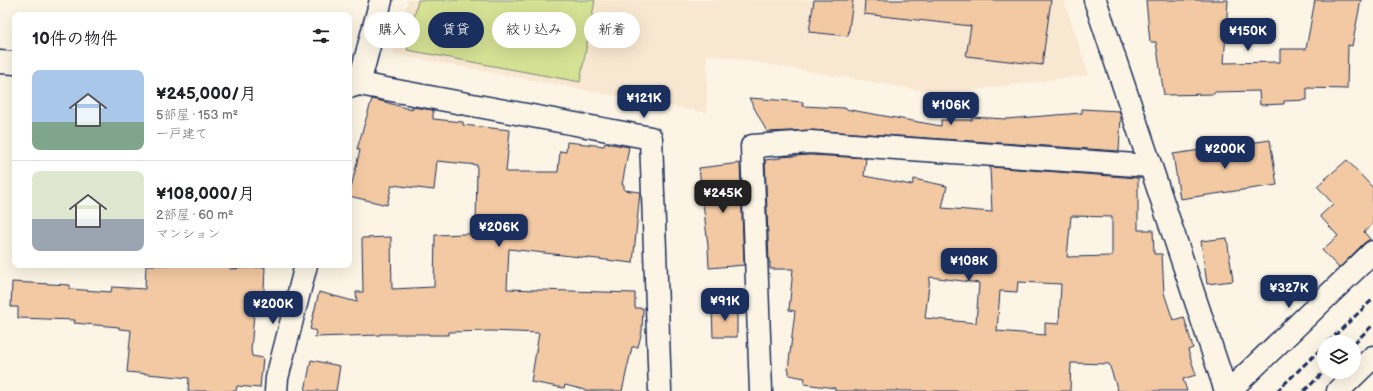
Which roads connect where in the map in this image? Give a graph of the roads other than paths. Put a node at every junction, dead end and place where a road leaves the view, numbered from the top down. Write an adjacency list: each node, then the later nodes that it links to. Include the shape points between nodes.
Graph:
1 (381, 0): 5 (street)
2 (1095, 0): 6 (street)
3 (0, 62): 4 (street)
4 (12, 63)
5 (352, 87): 11 (street, via 651,138)
6 (1150, 166): 12 (street, via 810,142 752,146); 13 (street)
7 (1373, 252): 14 (street)
8 (305, 268): 10 (street, via 277,378)
9 (1373, 357): 15 (street)
10 (276, 391)
11 (660, 391)
12 (761, 391)
13 (1226, 391)
14 (1229, 391)
15 (1338, 391)

